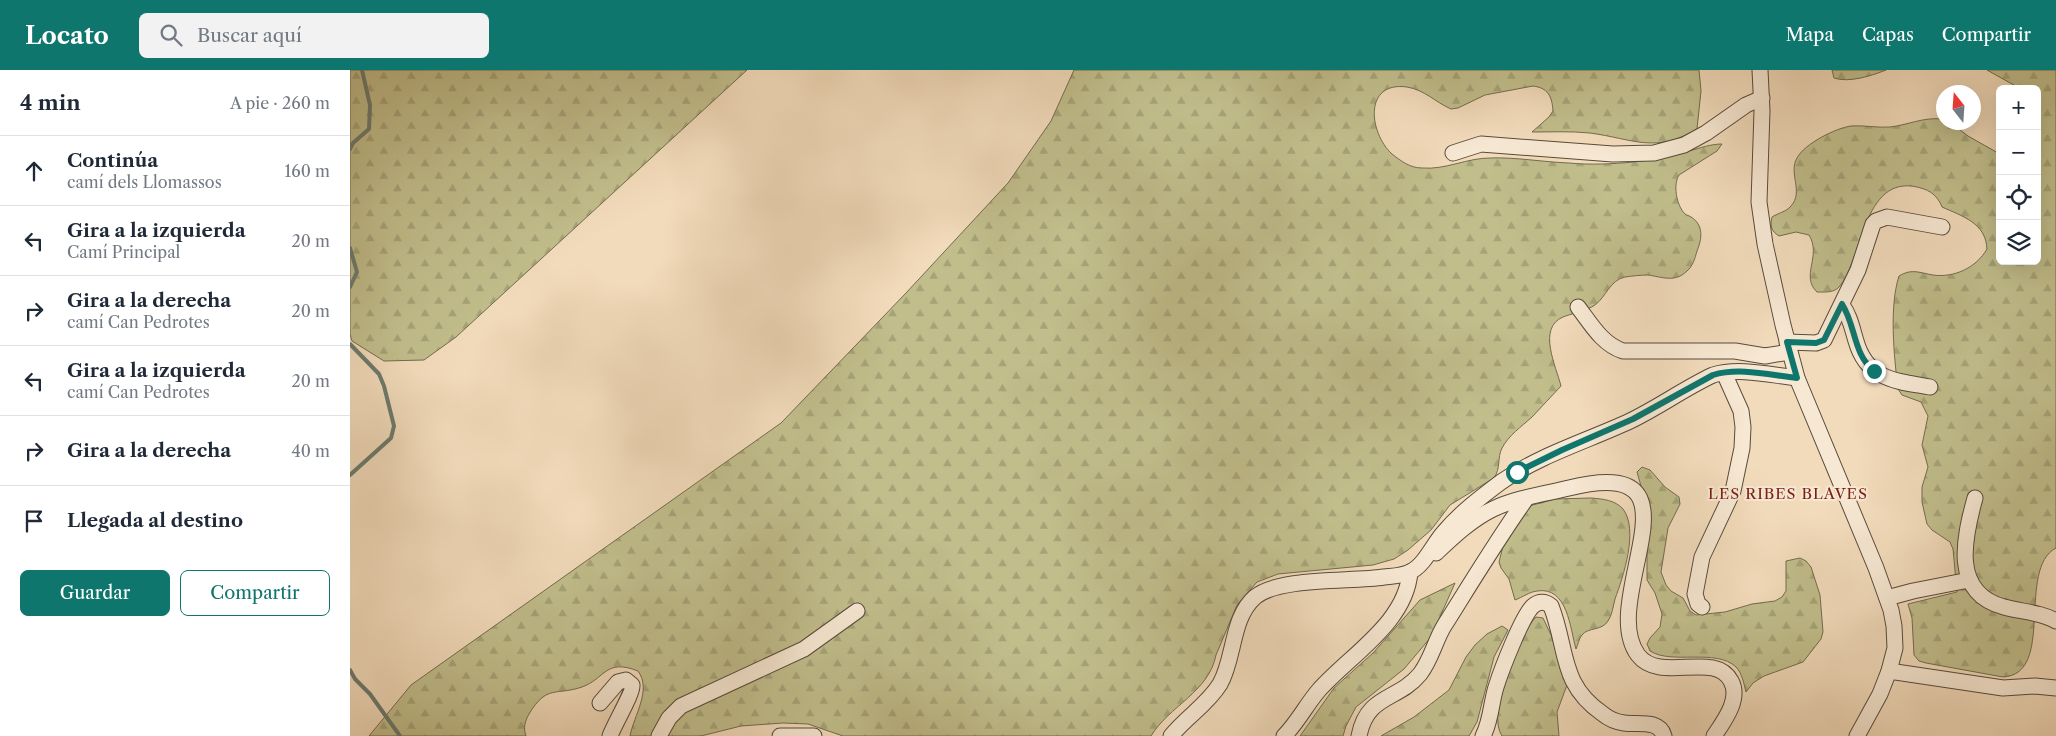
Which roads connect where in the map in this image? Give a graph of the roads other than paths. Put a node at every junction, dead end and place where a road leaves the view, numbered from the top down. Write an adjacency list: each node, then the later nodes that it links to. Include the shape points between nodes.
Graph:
1 (1760, 70): 2 (street)
2 (1762, 98): 3 (street, via 1684,145 1654,153 1613,154 1481,144); 7 (street, via 1759,202 1764,244)
3 (1453, 153)
4 (1942, 227): 5 (street, via 1886,217 1876,220)
5 (1842, 304): 7 (street, via 1824,340); 10 (street, via 1861,356 1868,366 1885,378)
6 (1578, 307): 7 (street, via 1602,338 1623,351 1735,351 1765,356)
7 (1788, 347): 9 (street)
8 (1724, 372): 9 (street); 13 (street, via 1510,477 1490,490 1450,526); 16 (street, via 1738,404 1743,438 1733,491 1702,557 1695,594)
9 (1797, 378): 15 (street)
10 (1930, 387)
11 (1975, 498): 14 (street, via 1965,545)
12 (1526, 499): 13 (street, via 1484,515); 28 (street, via 1435,642 1422,672 1373,706 1363,720); 31 (street, via 1592,483 1625,486 1638,493 1645,518 1630,600 1632,643 1639,657 1650,664 1709,667 1727,675 1734,687 1734,697)
13 (1414, 569): 26 (street, via 1363,580 1282,585 1256,597 1243,615 1220,684 1205,704); 27 (street, via 1385,626 1323,686)
14 (1969, 580): 15 (street); 18 (street, via 1986,601 2015,610)
15 (1887, 598): 19 (street, via 1895,637)
16 (1702, 607)
17 (857, 611): 23 (street, via 804,649 681,706 669,718)
18 (2052, 615)
19 (1890, 671): 20 (street, via 2003,688); 32 (street)
20 (2056, 688)
21 (600, 703): 22 (street, via 618,682 626,680 632,685)
22 (610, 736)
23 (659, 736)
24 (780, 736): 25 (street)
25 (814, 736)
26 (1171, 736)
27 (1284, 736)
28 (1359, 736)
29 (1483, 736): 30 (street, via 1496,688 1522,625 1535,604 1545,602 1553,611 1571,678 1582,697 1611,719 1656,726)
30 (1664, 736)
31 (1714, 736)
32 (1857, 736)

